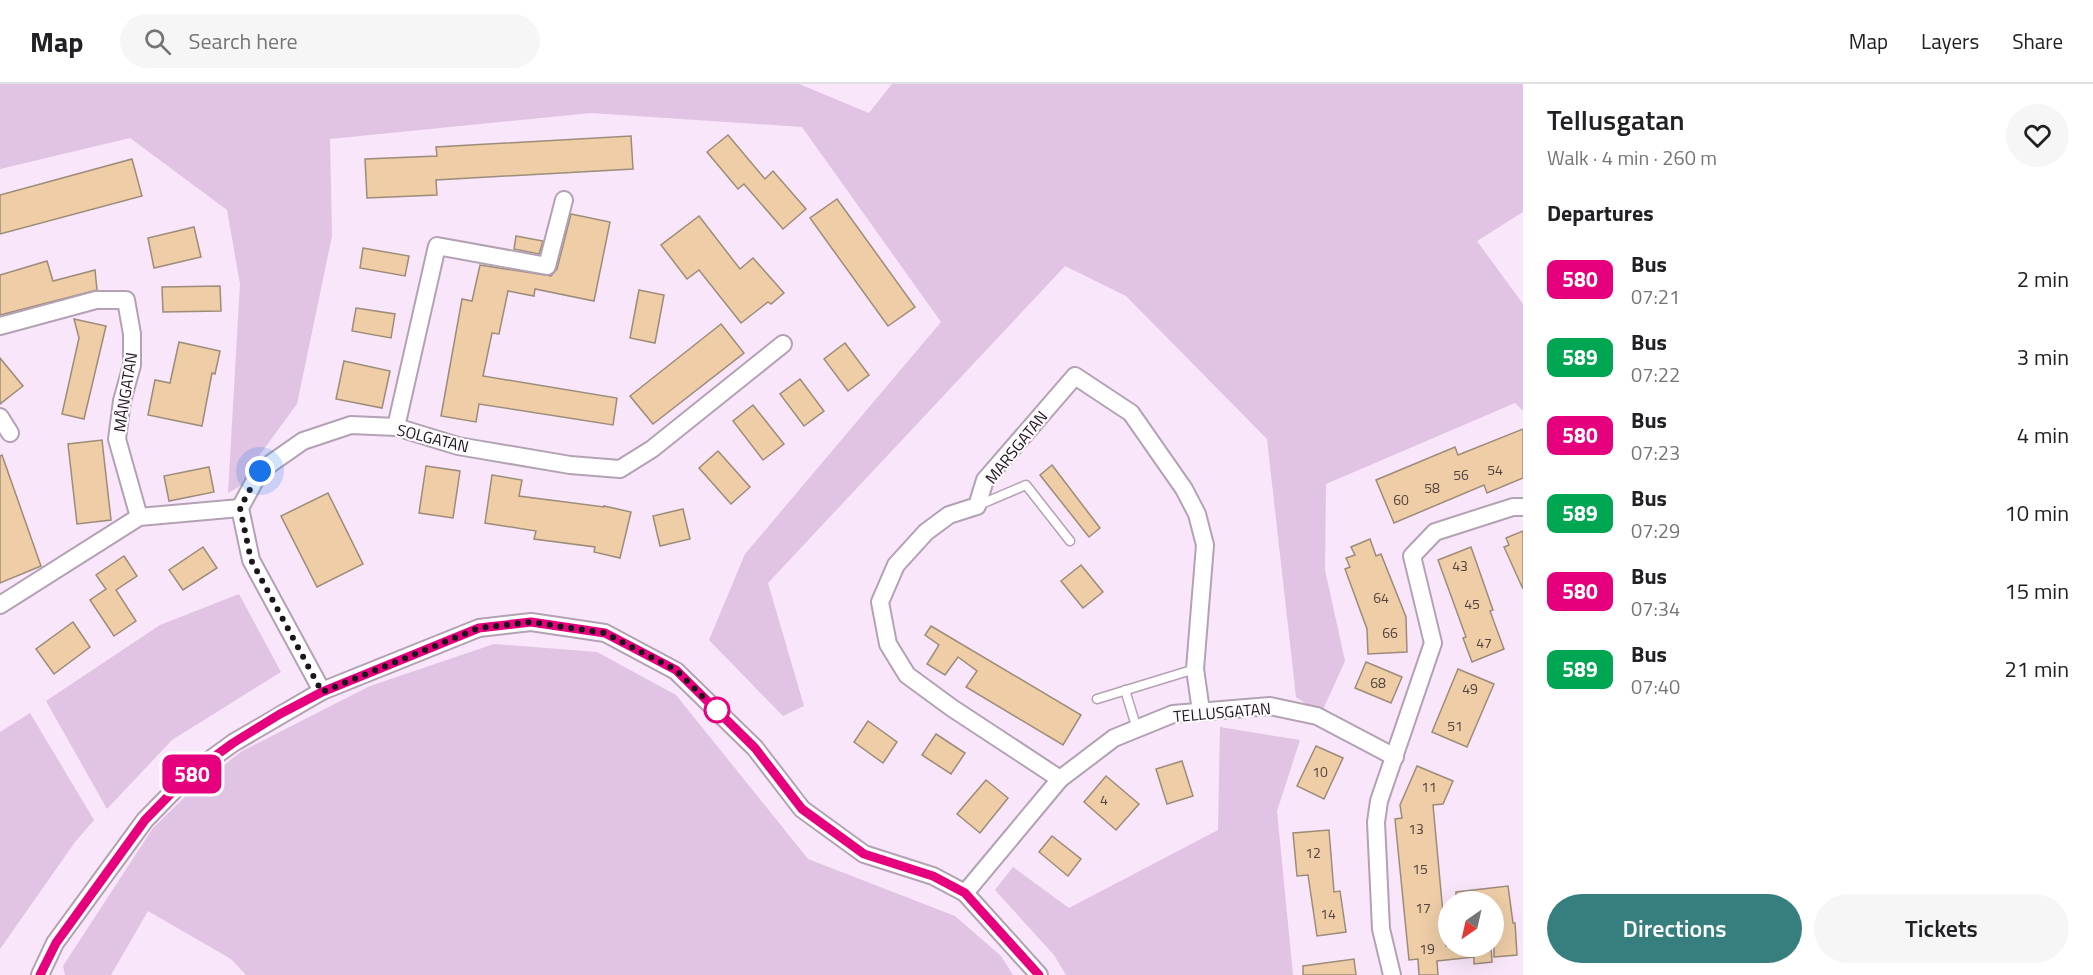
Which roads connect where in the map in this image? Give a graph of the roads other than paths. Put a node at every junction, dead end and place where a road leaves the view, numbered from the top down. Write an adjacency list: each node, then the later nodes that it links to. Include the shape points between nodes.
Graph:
1 (564, 200): 5 (street, via 547,266 437,246)
2 (0, 326): 10 (street, MÅNGATAN, via 96,300 126,300 132,365 117,439)
3 (783, 344): 5 (street, SOLGATAN, via 620,469 570,465 458,446)
4 (0, 417): 6 (street)
5 (396, 427): 9 (street, SOLGATAN, via 351,425 303,441 260,471)
6 (10, 433)
7 (977, 506): 11 (lane, via 1026,485); 13 (street, MARSGATAN, via 985,480 1075,376 1131,413 1184,489 1197,514 1205,546); 20 (street, via 949,515 926,532 896,565 880,602 888,644 908,675)
8 (1523, 507): 19 (street, via 1435,532 1412,556 1433,643)
9 (240, 508): 10 (street); 15 (street, via 251,560)
10 (139, 517): 12 (street)
11 (1070, 541)
12 (0, 605)
13 (1195, 669): 14 (lane); 17 (street, MARSGATAN)
14 (1125, 690): 16 (lane); 18 (lane)
15 (322, 692): 21 (street, via 479,628 531,622 605,633 676,670 755,748 802,809 864,854 933,876); 22 (street, via 233,743 189,775 145,820 100,880 56,943)
16 (1097, 699)
17 (1201, 711): 18 (street, TELLUSGATAN, via 1173,714); 19 (street, TELLUSGATAN, via 1270,706 1317,716)
18 (1137, 729): 20 (street, TELLUSGATAN, via 1114,738)
19 (1395, 757): 24 (street, via 1379,801 1376,822 1381,929)
20 (1060, 779): 21 (street, TELLUSGATAN)
21 (965, 893): 23 (street)
22 (40, 975)
23 (1039, 975)
24 (1392, 975)

